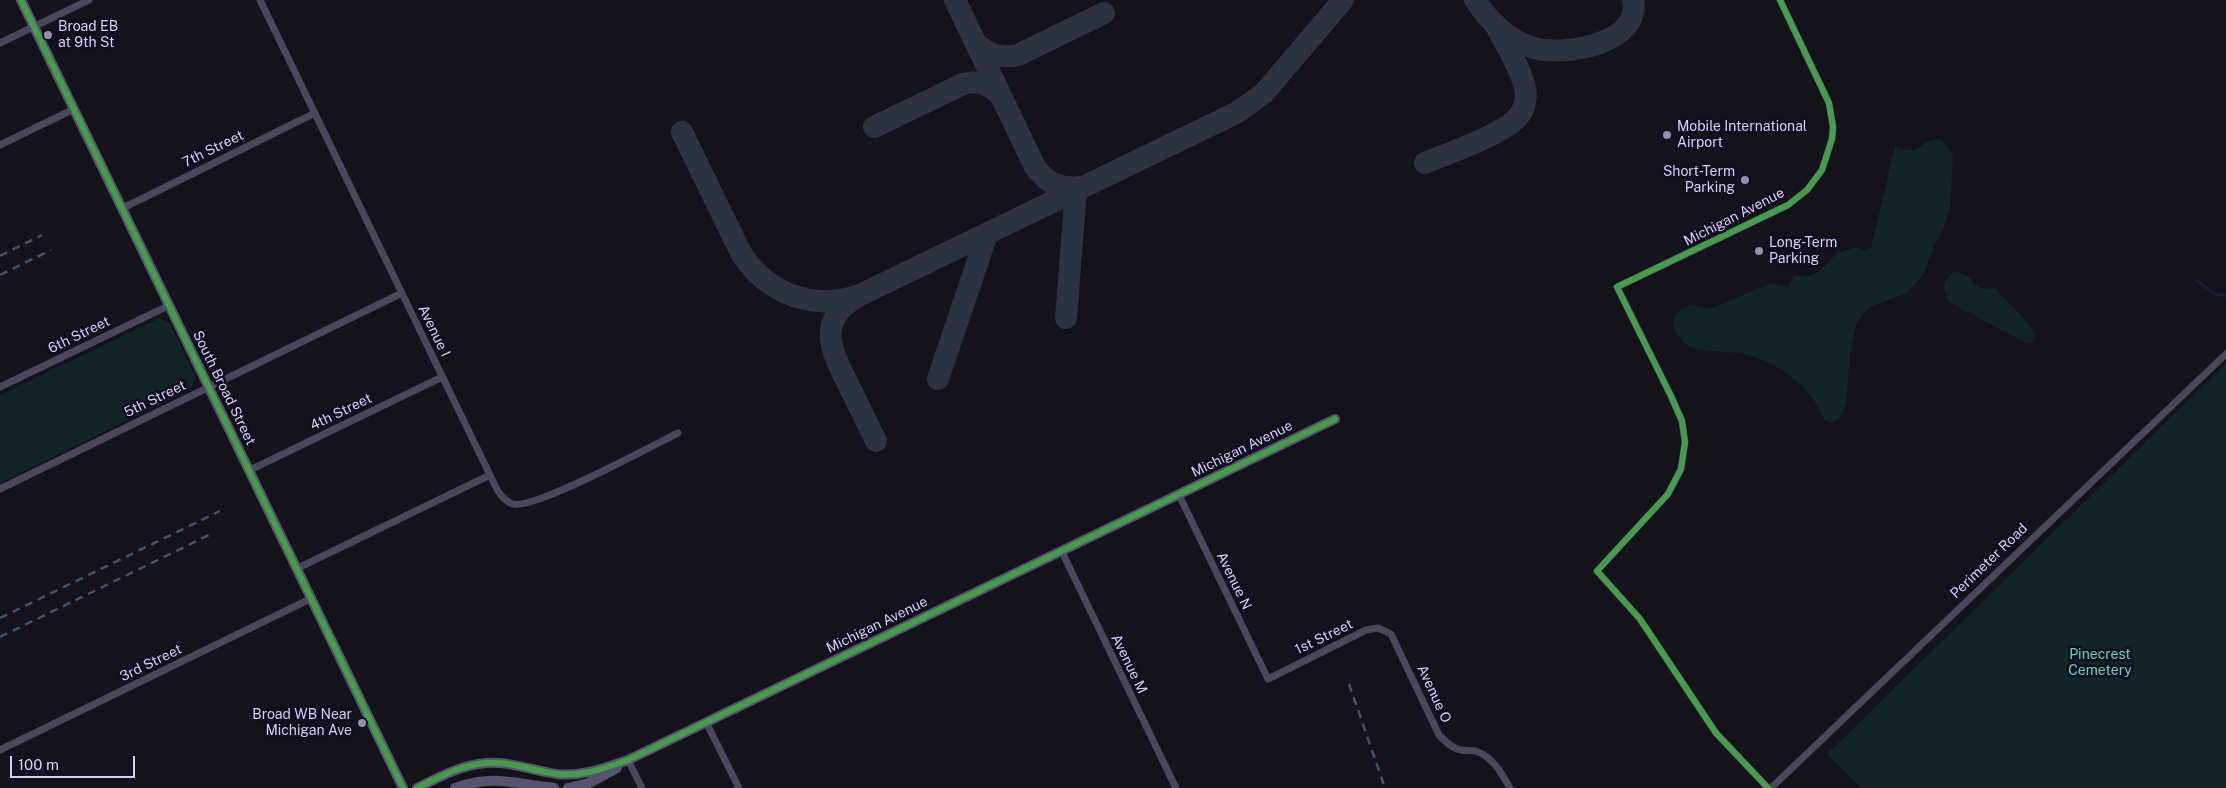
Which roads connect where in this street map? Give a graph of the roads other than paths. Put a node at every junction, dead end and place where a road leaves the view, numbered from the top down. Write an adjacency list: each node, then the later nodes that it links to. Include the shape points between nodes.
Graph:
1 (21, 0): 5 (street, South Broad Street)
2 (89, 0): 5 (street)
3 (260, 0): 8 (street, Avenue I)
4 (1780, 0): 40 (street, Michigan Avenue, via 1829,104 1832,139 1822,170 1807,190 1788,205 1617,287 1682,421 1685,442 1681,469 1668,494 1598,571 1645,626 1716,734)
5 (34, 27): 6 (street); 7 (street, South Broad Street)
6 (0, 43)
7 (74, 109): 9 (street); 10 (street, South Broad Street)
8 (315, 113): 10 (street, 7th Street); 11 (street, Avenue I)
9 (0, 145)
10 (123, 208): 12 (street, South Broad Street)
11 (402, 293): 14 (street, Avenue I); 15 (street, 5th Street)
12 (170, 305): 15 (street, South Broad Street); 16 (street, 6th Street)
13 (2226, 354): 40 (street, Perimeter Road)
14 (442, 377): 19 (street, 4th Street); 20 (street, Avenue I)
15 (210, 387): 19 (street, South Broad Street); 21 (street, 5th Street)
16 (0, 388)
17 (1335, 419): 22 (street, Michigan Avenue)
18 (678, 433): 20 (street, Avenue I, via 546,497 521,505 514,505 503,498)
19 (250, 470): 24 (street, South Broad Street)
20 (490, 475): 24 (street)
21 (0, 489)
22 (1178, 493): 23 (street, Michigan Avenue); 27 (street, Avenue N)
23 (1061, 550): 28 (street, Michigan Avenue); 38 (street, Avenue M)
24 (298, 568): 25 (street, South Broad Street)
25 (312, 598): 29 (street, 3rd Street); 31 (street, South Broad Street)
26 (1391, 634): 27 (street, 1st Street, via 1378,628 1366,630); 39 (street, Avenue O, via 1439,735 1459,750 1487,757 1500,769)
27 (1268, 679)
28 (706, 722): 30 (street, Michigan Avenue); 37 (street)
29 (0, 750)
30 (628, 760): 32 (street, Michigan Avenue, via 590,773 576,774 486,763 456,770); 35 (street, Michigan Avenue, via 607,775); 36 (street)
31 (403, 788)
32 (418, 788)
33 (455, 788): 34 (street, via 487,780)
34 (554, 788)
35 (568, 788)
36 (642, 788)
37 (739, 788)
38 (1176, 788)
39 (1510, 788)
40 (1770, 788)

